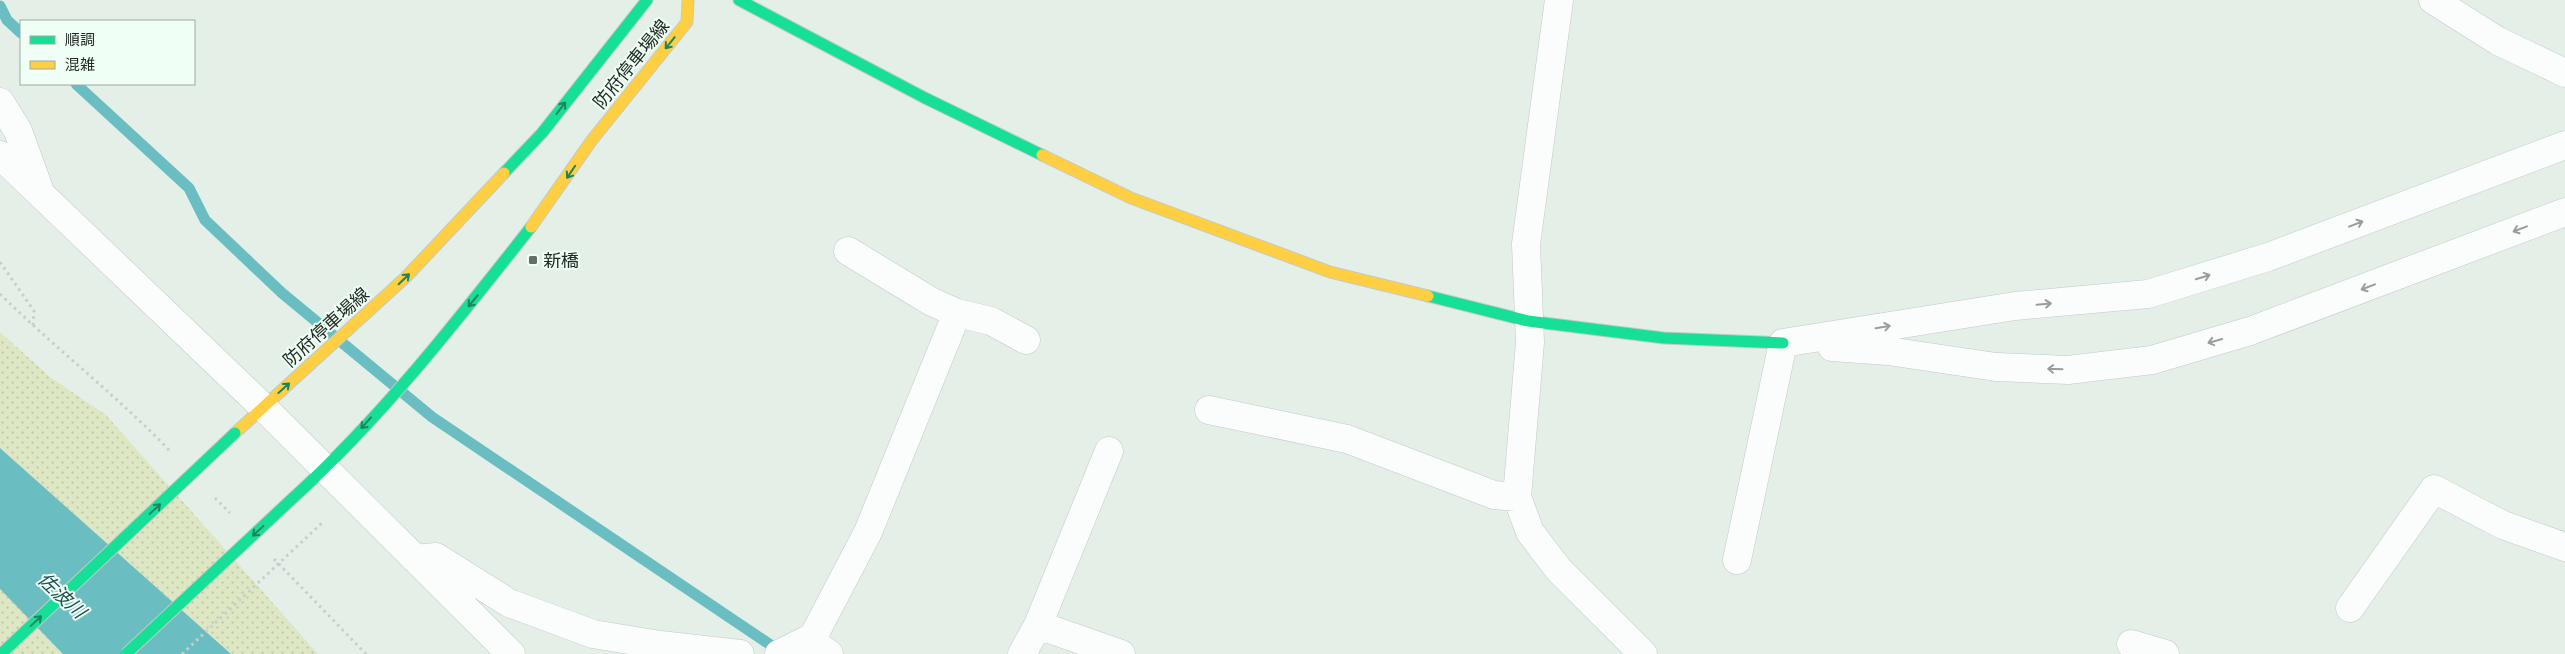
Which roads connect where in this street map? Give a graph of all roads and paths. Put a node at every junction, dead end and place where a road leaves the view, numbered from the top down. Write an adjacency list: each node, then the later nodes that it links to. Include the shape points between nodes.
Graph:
1 (647, 0): 19 (main road, 防府停車場線, one-way to 1, via 406,278 542,133)
2 (688, 0): 22 (main road, 防府停車場線, one-way to 22, via 686,22 592,140 545,210 438,345)
3 (739, 0): 15 (main road, via 925,98 1131,198 1330,272)
4 (1558, 0): 15 (street, via 1526,244)
5 (2433, 0): 6 (street, via 2498,41)
6 (2565, 73)
7 (0, 102): 10 (street, via 18,131)
8 (2565, 145): 18 (street, one-way to 8, via 2016,306 2148,294 2268,257)
9 (0, 155): 10 (street)
10 (43, 197): 19 (street)
11 (2565, 212): 18 (street, one-way to 18, via 2250,331 2152,360 2068,370 1996,367 1888,351)
12 (848, 251): 14 (street, via 932,302)
13 (0, 262): 16 (path, via 34,311)
14 (957, 313): 17 (street, via 991,321); 31 (street)
15 (1528, 320): 18 (main road, via 1664,338); 23 (street, via 1530,342)
16 (33, 326)
17 (1026, 340)
18 (1783, 343): 27 (street)
19 (263, 407): 22 (street); 33 (main road, 防府停車場線, one-way to 19, bridge)
20 (1209, 410): 23 (street, via 1346,440 1494,495)
21 (1109, 451): 29 (street)
22 (324, 470): 26 (street); 34 (main road, 防府停車場線, one-way to 34, bridge)
23 (1517, 497): 41 (street, via 1530,532 1559,570)
24 (324, 522): 35 (path, bridge)
25 (2565, 547): 28 (street, via 2503,525 2434,489)
26 (415, 559): 32 (street, via 436,557 509,603 593,634); 36 (street)
27 (1737, 560)
28 (2350, 608)
29 (1038, 625): 39 (street); 40 (street)
30 (2132, 644): 42 (street)
31 (821, 646): 38 (street)
32 (662, 650): 37 (street)
33 (1, 654)
34 (126, 654)
35 (182, 654)
36 (511, 654)
37 (740, 654)
38 (779, 654)
39 (1022, 654)
40 (1121, 654)
41 (1643, 654)
42 (2165, 654)

